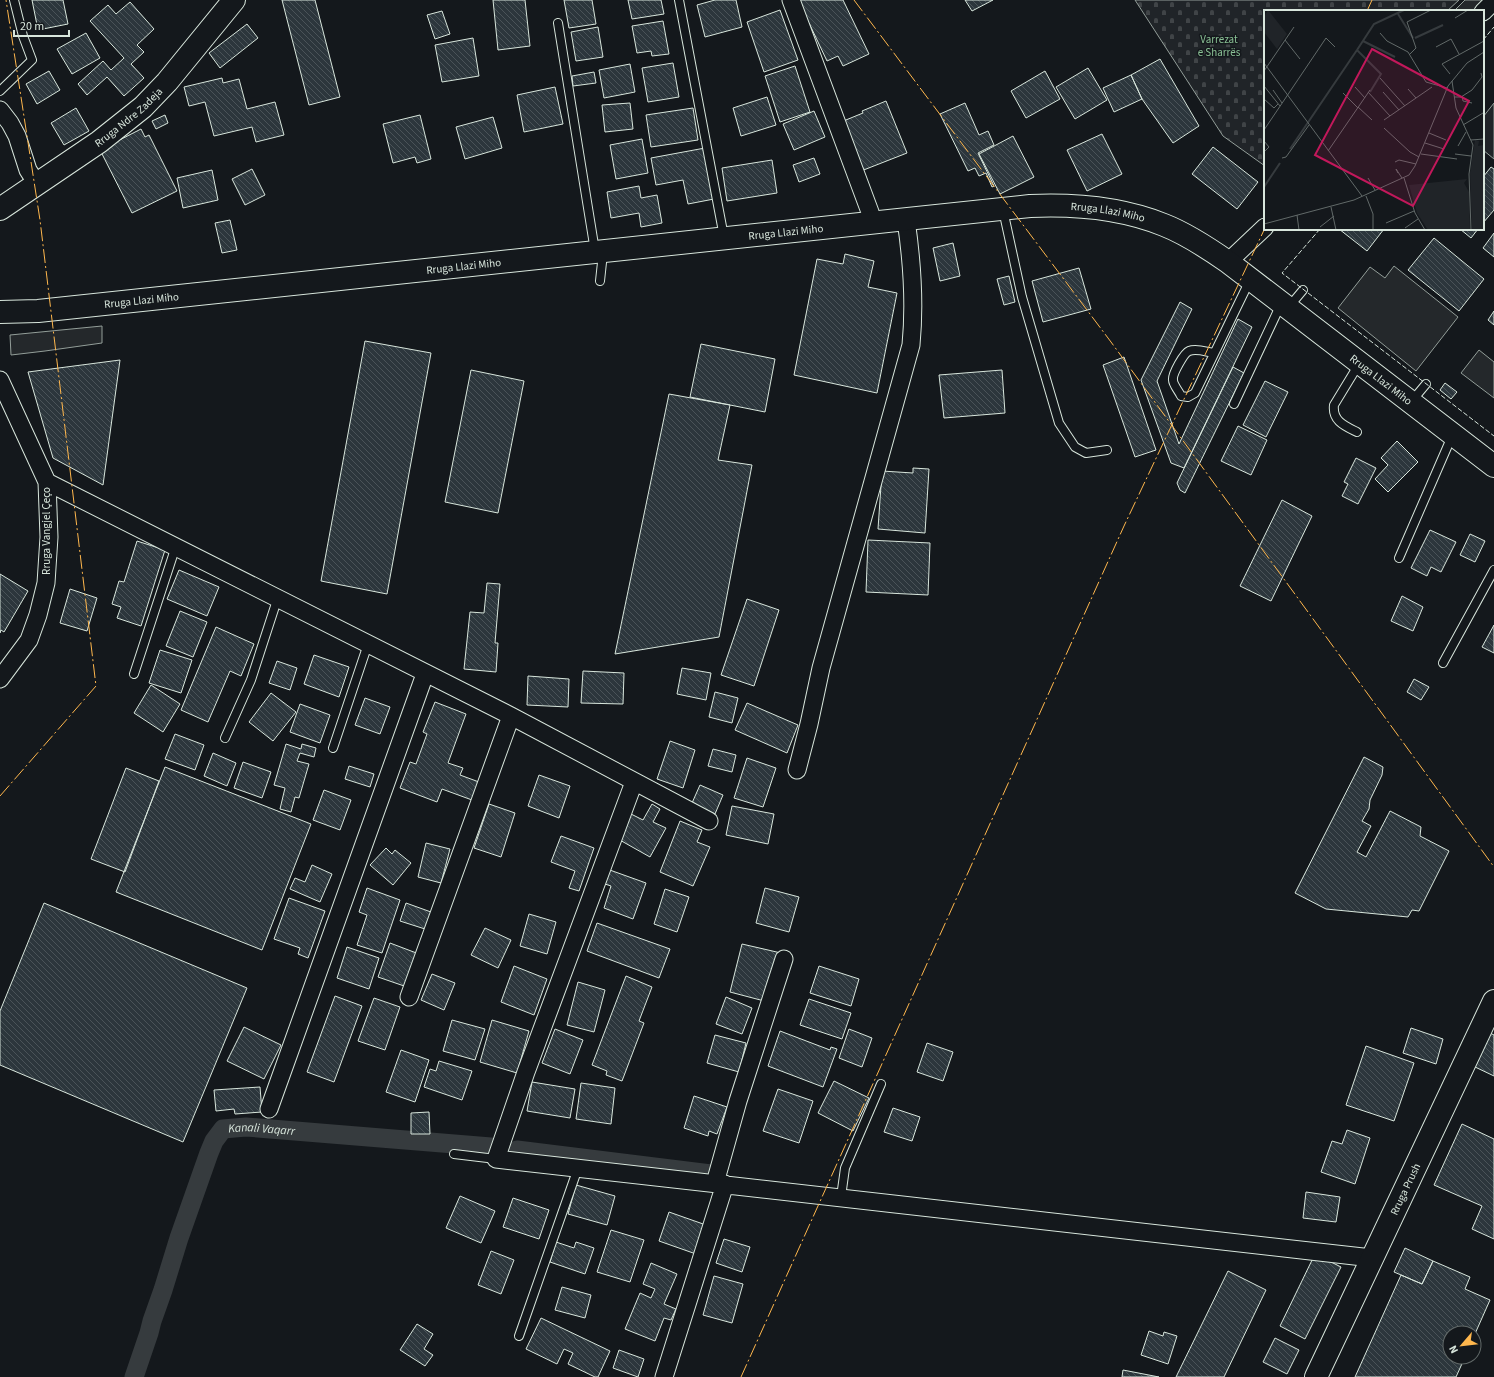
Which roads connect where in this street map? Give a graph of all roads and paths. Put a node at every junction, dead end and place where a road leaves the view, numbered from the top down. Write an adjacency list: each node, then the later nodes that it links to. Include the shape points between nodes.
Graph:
1 (14, 0): 8 (lane, via 32,60)
2 (234, 0): 10 (main road, Rruga Ndre Zadeja, via 167,82 143,107 99,142)
3 (679, 0): 16 (lane)
4 (791, 0): 14 (street)
5 (1494, 1): 6 (street)
6 (1484, 11)
7 (558, 23): 17 (lane)
8 (0, 91)
9 (0, 110): 10 (street, via 10,123 28,170)
10 (37, 184): 11 (main road, Rruga Ndre Zadeja)
11 (0, 209)
12 (1003, 209): 13 (main road, Rruga Llazi Miho); 18 (main road, Rruga Llazi Miho, via 1072,206 1118,212 1164,225); 32 (lane, via 1022,297 1059,423 1075,447 1086,453)
13 (906, 220): 14 (main road, Rruga Llazi Miho); 47 (street, via 910,244 913,322 911,345 821,668)
14 (873, 223): 16 (main road, Rruga Llazi Miho)
15 (1264, 228): 18 (street)
16 (724, 239): 17 (main road, Rruga Llazi Miho)
17 (599, 252): 20 (lane); 23 (main road, Rruga Llazi Miho, via 38,311)
18 (1228, 262): 19 (main road, Rruga Llazi Miho)
19 (1250, 279): 22 (main road, Rruga Llazi Miho); 24 (lane)
20 (600, 281)
21 (1303, 290): 22 (lane)
22 (1284, 306): 25 (main road, Rruga Llazi Miho); 29 (lane)
23 (0, 312)
24 (1214, 353): 24 (lane, via 1195,393 1188,397 1181,396 1172,381 1172,376 1183,356 1188,351 1198,350)
25 (1359, 363): 28 (main road, Rruga Llazi Miho); 30 (lane, via 1334,405 1334,412 1339,421)
26 (0, 380): 34 (street, Rruga Vangjel Çeço)
27 (1426, 384): 28 (lane)
28 (1410, 402): 31 (main road, Rruga Llazi Miho)
29 (1234, 404)
30 (1357, 432)
31 (1453, 435): 33 (main road, Rruga Llazi Miho); 36 (lane)
32 (1107, 450)
33 (1494, 466)
34 (47, 482): 35 (street); 43 (street, Rruga Vangjel Çeço, via 48,537 45,590 29,640)
35 (176, 546): 38 (street); 41 (lane)
36 (1399, 558)
37 (1494, 570): 40 (lane)
38 (278, 597): 39 (street); 45 (lane, via 251,680)
39 (368, 644): 42 (street); 46 (lane)
40 (1443, 663)
41 (134, 674)
42 (424, 674): 44 (street); 54 (street)
43 (0, 679)
44 (511, 716): 48 (street); 51 (street)
45 (225, 738)
46 (333, 748)
47 (797, 770)
48 (634, 782): 49 (street); 56 (street)
49 (709, 821)
50 (784, 959): 58 (street, via 738,1101)
51 (409, 997)
52 (1494, 1001): 60 (main road, Rruga Prush)
53 (881, 1084): 59 (lane, via 845,1168)
54 (268, 1109)
55 (454, 1154): 56 (lane)
56 (496, 1159): 57 (street)
57 (578, 1168): 58 (street); 61 (lane)
58 (720, 1184): 59 (street); 62 (street)
59 (841, 1197): 60 (street)
60 (1372, 1258): 63 (main road, Rruga Prush)
61 (519, 1336)
62 (664, 1377)
63 (1316, 1377)

